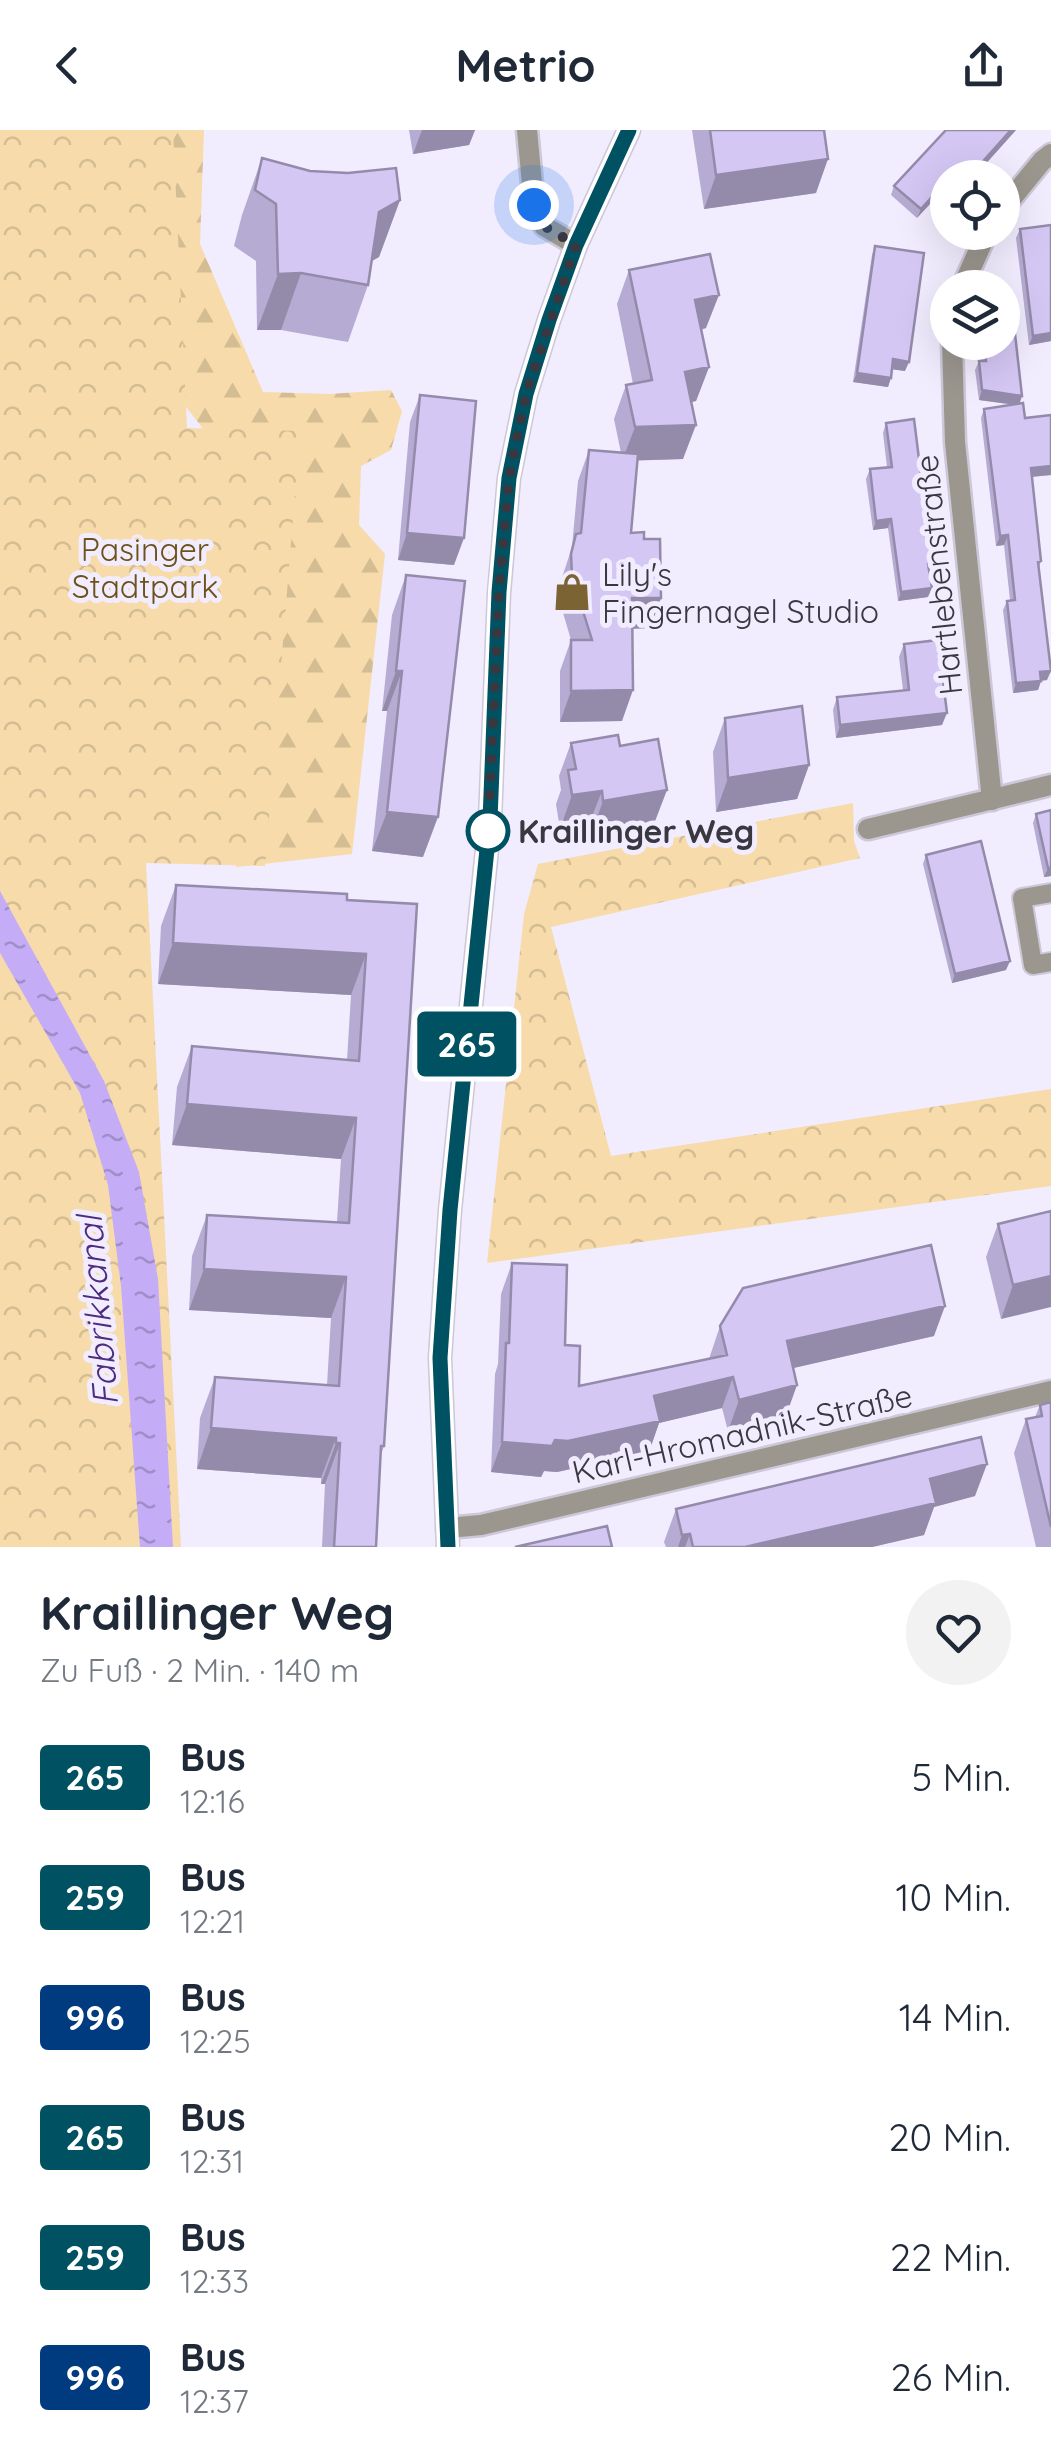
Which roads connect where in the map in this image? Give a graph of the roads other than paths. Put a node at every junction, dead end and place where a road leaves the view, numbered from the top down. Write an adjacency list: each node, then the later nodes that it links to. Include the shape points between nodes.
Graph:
1 (527, 130): 5 (street, via 534,205 544,226)
2 (628, 130): 5 (main road)
3 (1051, 154): 4 (street)
4 (1020, 188)
5 (576, 245): 13 (main road, via 526,394 509,478 490,820 440,1358)
6 (953, 360): 8 (street, Hartlebenstraße)
7 (1051, 784): 8 (street)
8 (992, 800): 9 (street)
9 (868, 829)
10 (1051, 893): 11 (lane, via 1022,898 1033,965)
11 (1051, 962)
12 (1051, 1392): 13 (street, Karl-Hromadnik-Straße)
13 (447, 1537)

